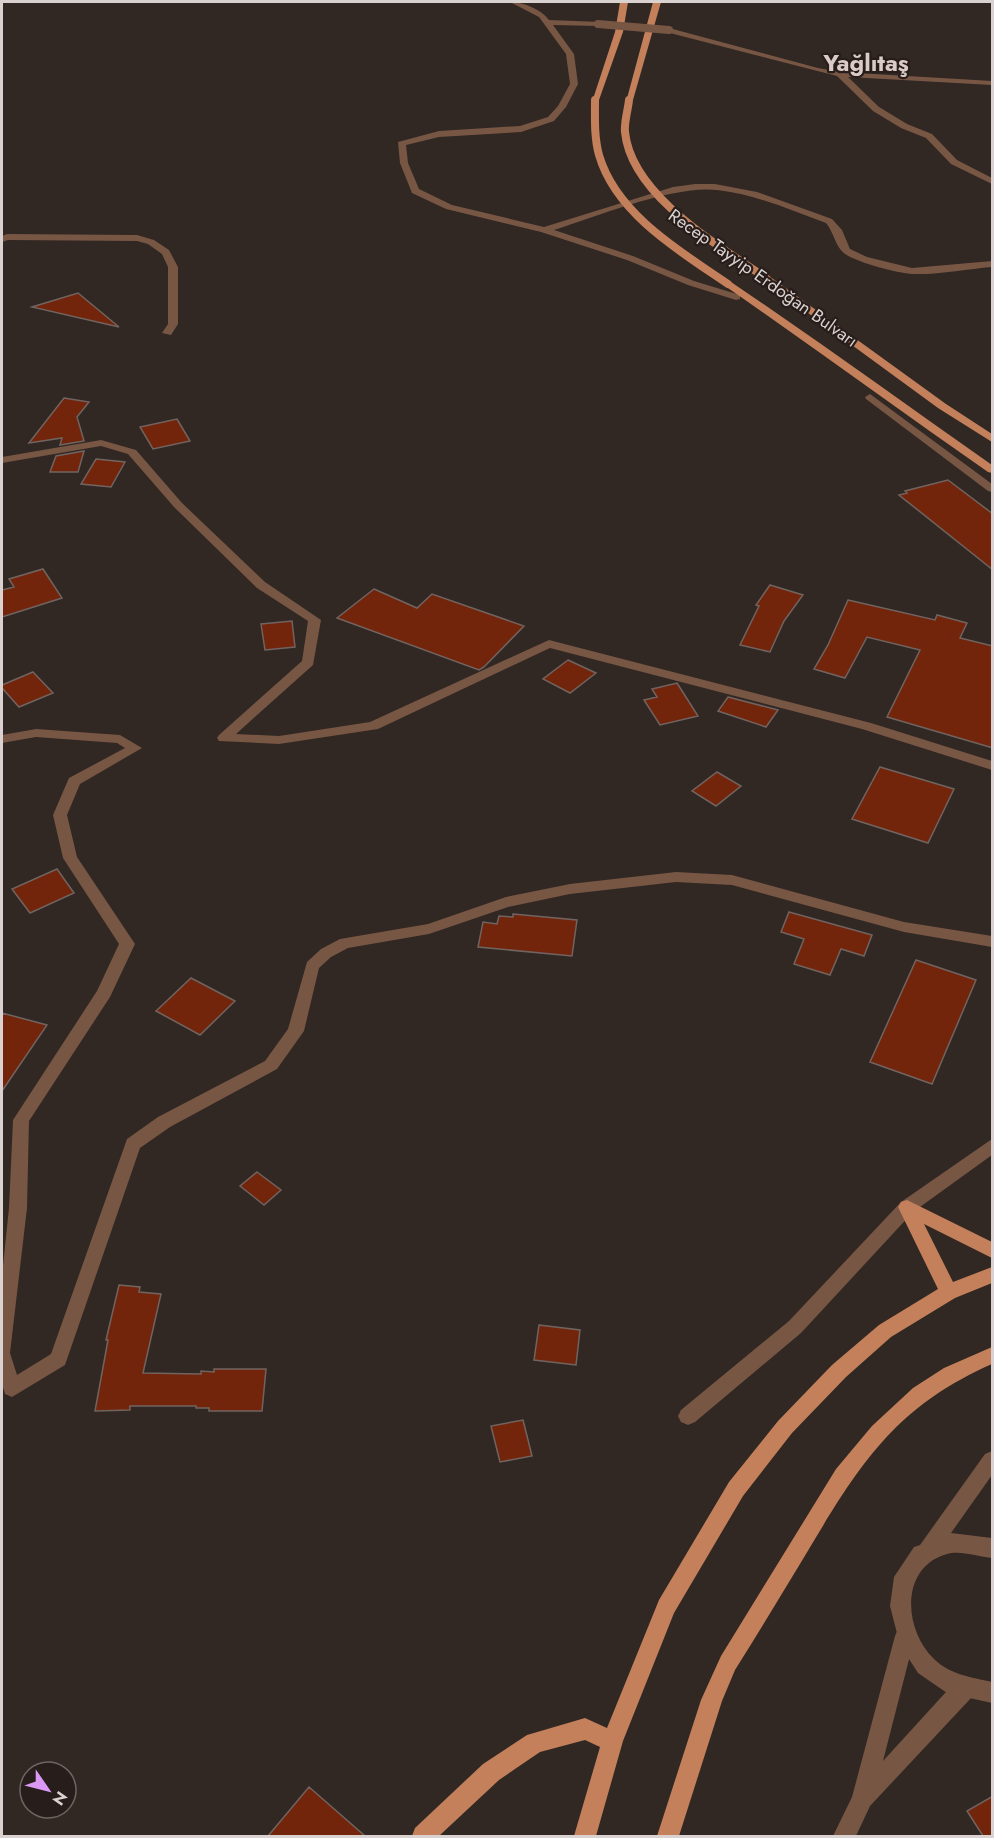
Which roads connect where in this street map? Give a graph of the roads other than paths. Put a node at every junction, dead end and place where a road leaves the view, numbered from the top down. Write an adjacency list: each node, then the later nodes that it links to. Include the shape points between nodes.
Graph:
1 (513, 2): 4 (street, via 542,15)
2 (624, 2): 16 (main road, Recep Tayyip Erdoğan Bulvarı, bridge, via 619,32 595,100 601,163 616,190 662,236)
3 (657, 2): 14 (main road, Recep Tayyip Erdoğan Bulvarı, bridge, via 629,100 625,132 639,172 673,209)
4 (546, 22): 5 (street, bridge, via 669,30); 8 (street, via 563,42 574,66 574,84 551,119 521,129 439,134 401,144 416,191 449,207)
5 (840, 74): 6 (street); 7 (street, via 876,109 929,136 954,162)
6 (993, 83)
7 (993, 181)
8 (544, 230): 10 (street, via 696,184 741,191 829,221 847,251 864,259 912,271); 11 (street)
9 (2, 239): 12 (street, via 136,238 151,242 166,252 173,267 173,324)
10 (993, 264)
11 (736, 297)
12 (167, 333)
13 (870, 397): 17 (street)
14 (993, 439)
15 (2, 460): 19 (street, via 101,443 132,452 177,505 261,585 315,620 308,662 224,738 279,740 373,726 549,644 866,726)
16 (993, 470)
17 (993, 489)
18 (2, 740): 26 (street, via 36,732 120,739 135,748 74,781 60,815 70,858 127,944 104,993 21,1120 18,1208)
19 (993, 766)
20 (993, 942): 28 (street, via 904,927 732,880 676,877 570,889 506,902 429,929 345,944 326,953 312,966 296,1031 271,1065 164,1122 133,1144 58,1359 12,1388)
21 (993, 1146): 22 (street)
22 (907, 1207): 23 (main road); 25 (main road); 29 (street, via 795,1327)
23 (993, 1250)
24 (993, 1275): 25 (main road)
25 (949, 1292): 36 (main road, via 885,1331 839,1371 785,1427 736,1489 666,1607)
26 (2, 1350)
27 (993, 1355): 40 (main road, via 949,1375 895,1414 843,1474 728,1663 712,1700)
28 (2, 1356)
29 (688, 1416)
30 (993, 1460): 32 (street)
31 (993, 1548): 32 (street, via 973,1542 948,1542)
32 (927, 1551): 33 (street, via 909,1566 900,1587 899,1611)
33 (905, 1636): 34 (street, via 919,1658); 37 (street)
34 (964, 1689): 35 (street); 37 (street)
35 (993, 1692)
36 (612, 1741): 38 (main road, via 585,1729 535,1743 491,1772); 39 (main road)
37 (862, 1800): 41 (street)
38 (423, 1836)
39 (585, 1836)
40 (669, 1836)
41 (844, 1836)

